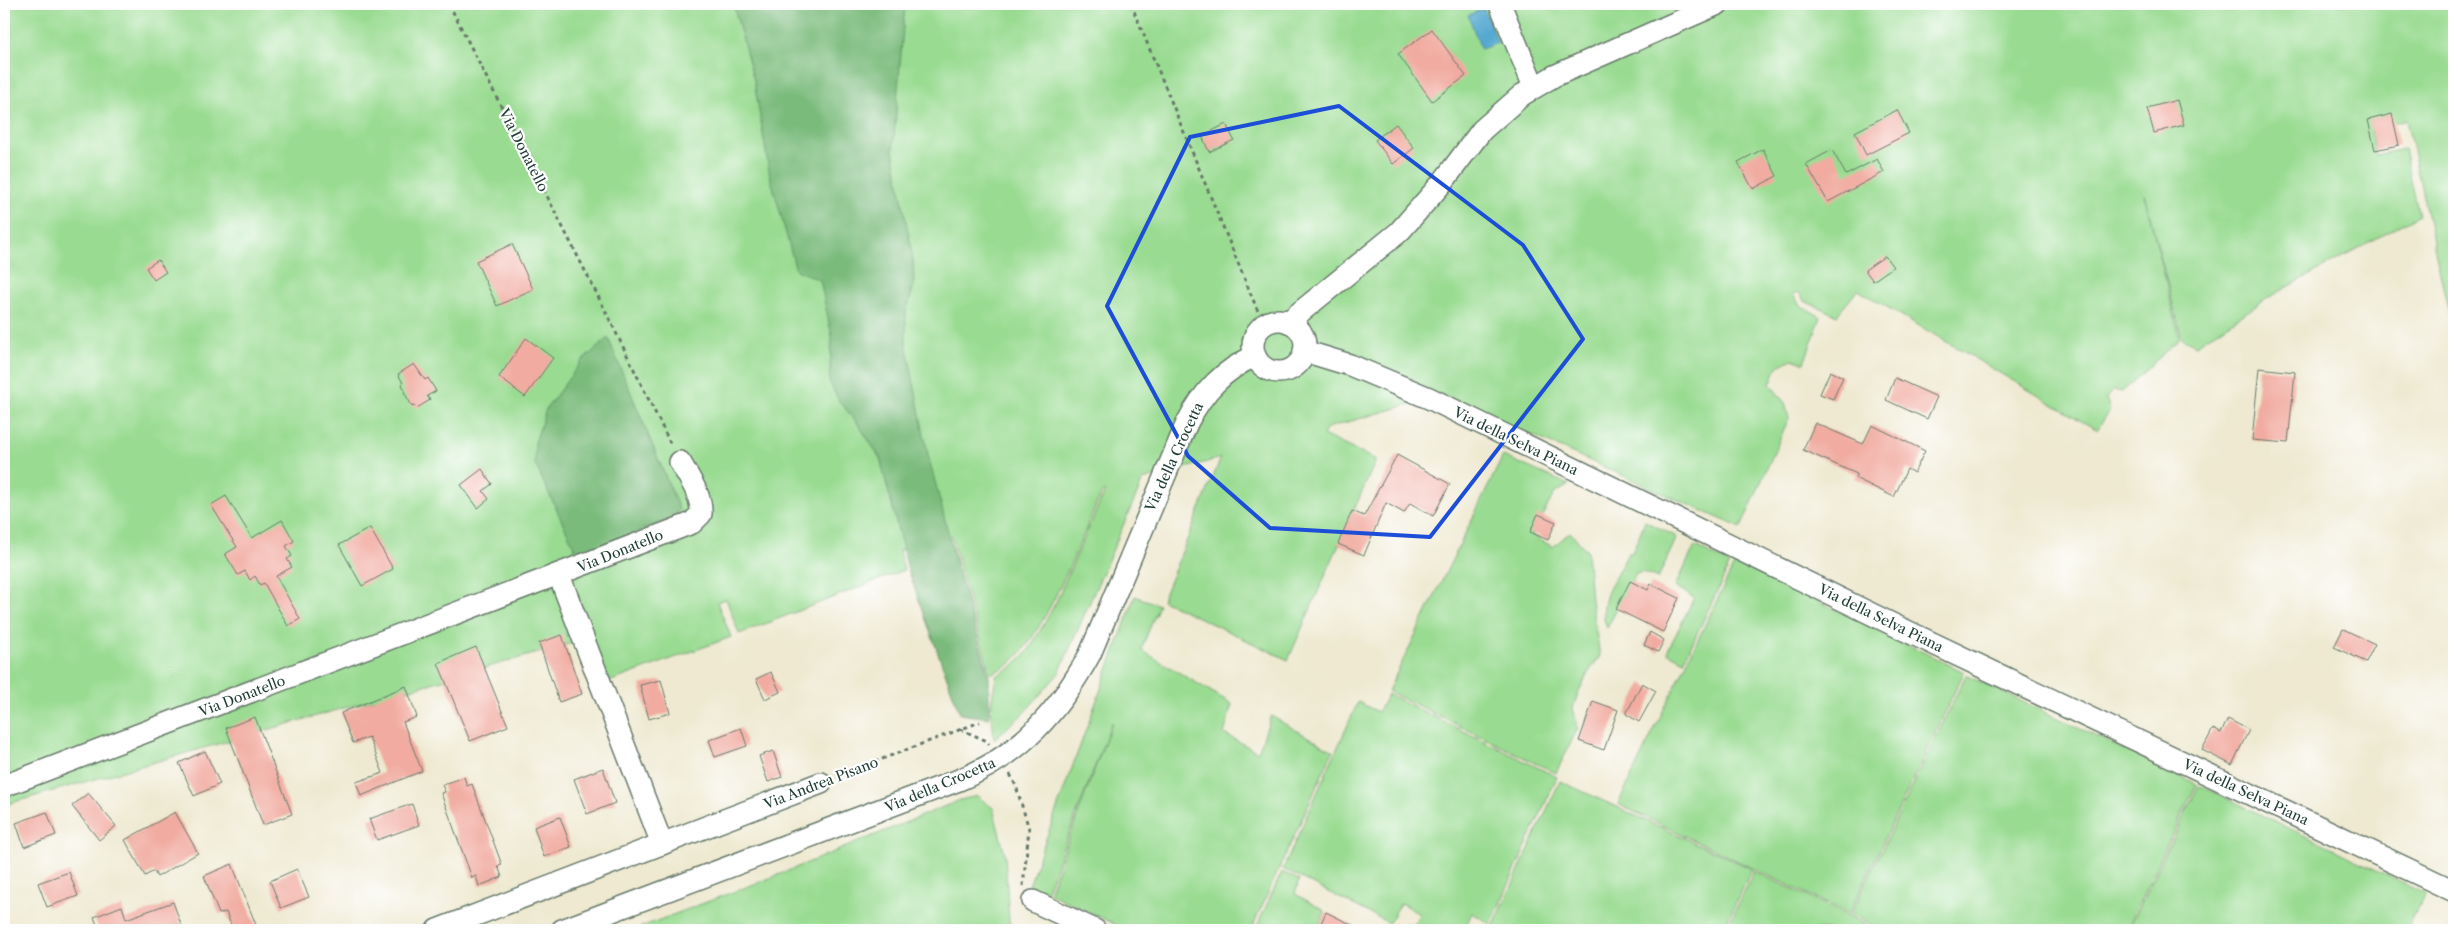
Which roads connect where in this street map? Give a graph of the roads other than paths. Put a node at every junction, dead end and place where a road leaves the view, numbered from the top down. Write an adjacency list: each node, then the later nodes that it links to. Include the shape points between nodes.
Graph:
1 (1500, 4): 3 (street)
2 (1718, 4): 3 (street)
3 (1534, 87): 4 (street, via 1486,126 1432,196 1399,232)
4 (1288, 322): 5 (street, via 1301,334); 6 (street, via 1264,326 1254,339)
5 (1304, 351): 6 (street, via 1296,366 1281,372 1266,368); 12 (street, Via della Selva Piana, via 1429,398 1894,625)
6 (1255, 356): 15 (street, Via della Crocetta, via 1214,382 1198,403 1081,671 1039,727 1001,760 959,780)
7 (680, 462): 8 (street, Via Donatello, via 699,497 700,514 697,519)
8 (559, 575): 10 (street, Via Donatello); 11 (street)
9 (821, 783): 11 (street, Via Andrea Pisano)
10 (4, 786)
11 (662, 844): 14 (street, Via Andrea Pisano)
12 (2454, 891)
13 (1033, 901): 16 (street)
14 (437, 930)
15 (562, 930)
16 (1095, 930)

